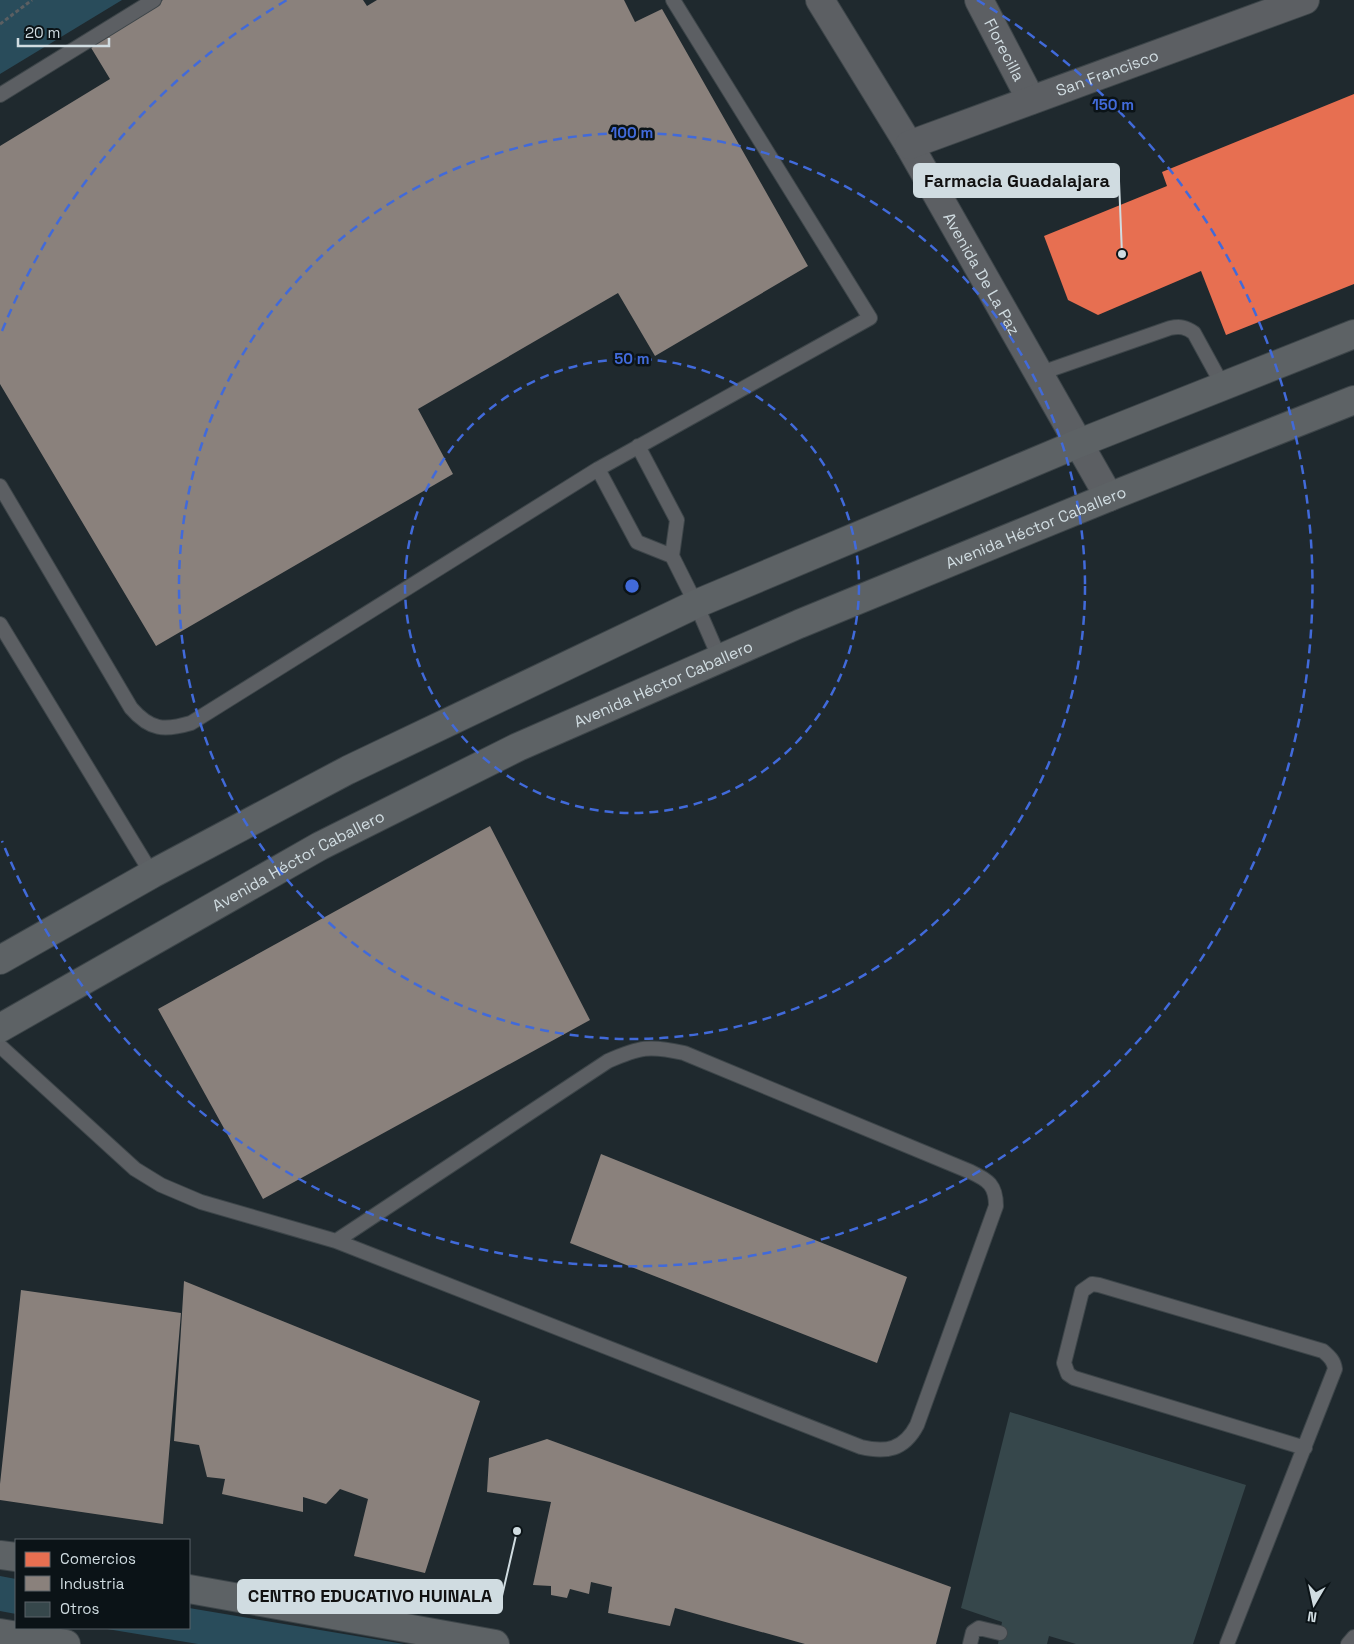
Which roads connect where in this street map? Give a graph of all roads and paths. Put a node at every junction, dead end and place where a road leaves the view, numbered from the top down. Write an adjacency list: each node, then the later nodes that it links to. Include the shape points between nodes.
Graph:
1 (32, 0): 7 (path)
2 (154, 0): 8 (lane)
3 (673, 0): 16 (lane, via 870,318)
4 (820, 0): 10 (street, Avenida De La Paz)
5 (979, 0): 9 (street, Florecilla)
6 (1305, 0): 9 (street, San Francisco)
7 (0, 24)
8 (0, 95)
9 (1031, 100): 10 (street, San Francisco)
10 (909, 145): 12 (street, Avenida De La Paz)
11 (1354, 334): 13 (main road)
12 (1038, 374): 13 (lane, via 1179,326 1194,334); 15 (street, Avenida De La Paz)
13 (1223, 386): 15 (main road)
14 (1354, 400): 19 (main road, Avenida Héctor Caballero)
15 (1077, 444): 19 (street, Avenida De La Paz); 21 (main road)
16 (638, 446): 17 (lane); 20 (lane, via 677,520)
17 (598, 469): 18 (lane, via 191,723 175,728 156,727 141,720 131,708); 20 (lane, via 637,542)
18 (0, 486)
19 (1109, 498): 23 (main road, Avenida Héctor Caballero)
20 (672, 556): 21 (lane)
21 (696, 604): 23 (lane); 24 (main road, via 348,770)
22 (0, 624): 24 (lane)
23 (719, 658): 26 (main road, Avenida Héctor Caballero, via 518,747 320,846)
24 (152, 874): 25 (main road)
25 (0, 960)
26 (0, 1028)
27 (0, 1046): 28 (lane, via 136,1169 160,1185 201,1202)
28 (336, 1241): 28 (lane, via 874,1451 901,1445 917,1425 996,1206 996,1196 992,1185 971,1172 684,1053 660,1048 635,1050 608,1061)
29 (1306, 1448): 29 (lane, via 1336,1370 1323,1351 1099,1285 1092,1284 1082,1291 1064,1363 1068,1374); 39 (lane)
30 (0, 1554): 31 (main road)
31 (15, 1558)
32 (190, 1589): 37 (main road)
33 (0, 1633): 36 (main road)
34 (1000, 1633): 38 (lane, via 978,1628 973,1632)
35 (1354, 1637): 40 (lane)
36 (66, 1644)
37 (495, 1644)
38 (970, 1644)
39 (1227, 1644)
40 (1348, 1644)

